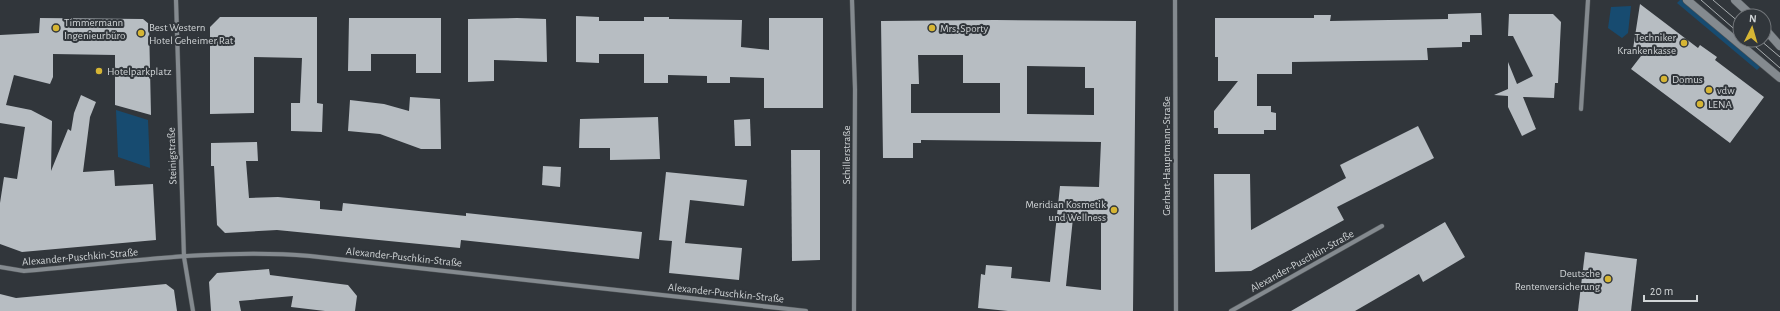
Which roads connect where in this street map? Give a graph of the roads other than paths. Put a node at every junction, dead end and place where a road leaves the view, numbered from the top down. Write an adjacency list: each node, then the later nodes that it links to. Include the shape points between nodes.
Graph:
1 (176, 0): 13 (street, Steinigstraße)
2 (852, 0): 17 (street, Schillerstraße, via 855,89)
3 (1175, 0): 18 (street, Gerhart-Hauptmann-Straße)
4 (1588, 0): 11 (street)
5 (1688, 0): 10 (street)
6 (1735, 0): 7 (street)
7 (1744, 8)
8 (1772, 37): 9 (street)
9 (1780, 46)
10 (1780, 78)
11 (1581, 109)
12 (1382, 226): 19 (street, Alexander-Puschkin-Straße)
13 (184, 257): 14 (street, Alexander-Puschkin-Straße, via 24,271); 15 (street, Steinigstraße); 16 (street, Alexander-Puschkin-Straße, via 255,253 297,255)
14 (0, 267)
15 (193, 311)
16 (806, 311)
17 (854, 311)
18 (1176, 311)
19 (1231, 311)

